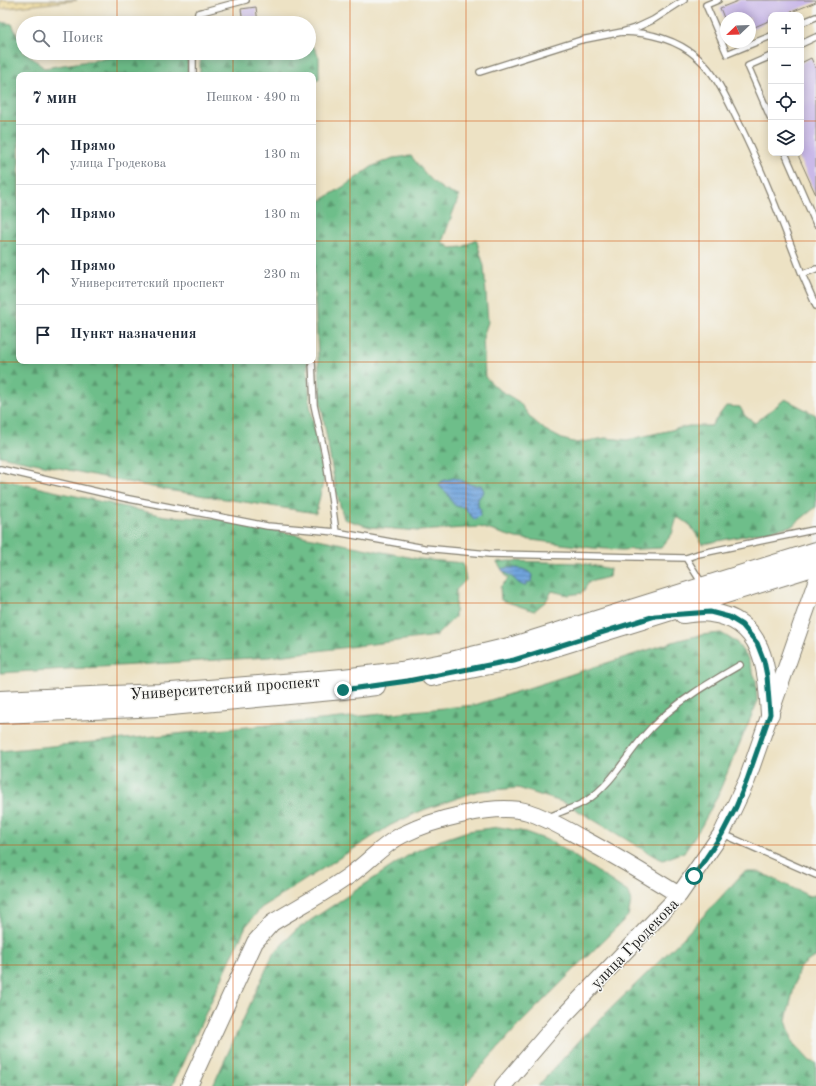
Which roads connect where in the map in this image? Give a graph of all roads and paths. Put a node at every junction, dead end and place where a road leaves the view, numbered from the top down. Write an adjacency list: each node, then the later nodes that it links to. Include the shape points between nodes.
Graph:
1 (246, 0): 4 (lane, via 198,13)
2 (684, 0): 7 (lane, via 653,20)
3 (718, 0): 8 (lane, via 706,5 727,54)
4 (198, 16)
5 (816, 17): 6 (lane)
6 (804, 22)
7 (622, 32): 14 (lane, via 581,40); 19 (lane, via 650,34 673,43 695,55 711,72 758,163)
8 (768, 37)
9 (816, 37): 10 (lane)
10 (804, 43)
11 (768, 57): 15 (lane, via 748,66)
12 (193, 60): 13 (lane)
13 (193, 72)
14 (480, 72)
15 (768, 112)
16 (787, 156): 17 (lane)
17 (816, 224)
18 (816, 269): 19 (lane)
19 (802, 274): 20 (lane)
20 (816, 306)
21 (312, 364): 24 (lane, via 314,405 326,459)
22 (0, 469): 24 (lane, via 124,498 267,526)
23 (814, 530): 26 (lane)
24 (336, 532): 26 (lane, via 424,548 489,554)
25 (816, 551): 29 (main road, Университетский проспект)
26 (686, 558): 29 (lane)
27 (816, 566): 30 (main road, Университетский проспект)
28 (816, 582): 35 (main road, улица Гродекова)
29 (704, 587): 33 (main road, Университетский проспект, via 513,646 443,663 401,671)
30 (655, 616): 33 (main road, Университетский проспект, via 514,660 443,675 343,690); 35 (main road, via 710,612 729,617 742,625 757,643 764,661)
31 (740, 665): 36 (lane, via 666,714 650,729 605,784 586,801)
32 (0, 700): 33 (main road, Университетский проспект)
33 (160, 700): 34 (main road, Университетский проспект)
34 (0, 714)
35 (770, 714): 37 (main road, улица Гродекова, via 747,780)
36 (545, 818): 39 (main road, via 620,858); 40 (main road, via 508,810 462,814 434,821 402,835 350,875 272,923 256,942)
37 (722, 834): 38 (lane); 39 (main road, улица Гродекова)
38 (816, 875)
39 (679, 895): 41 (main road, улица Гродекова, via 557,1023)
40 (188, 1086)
41 (503, 1086)

